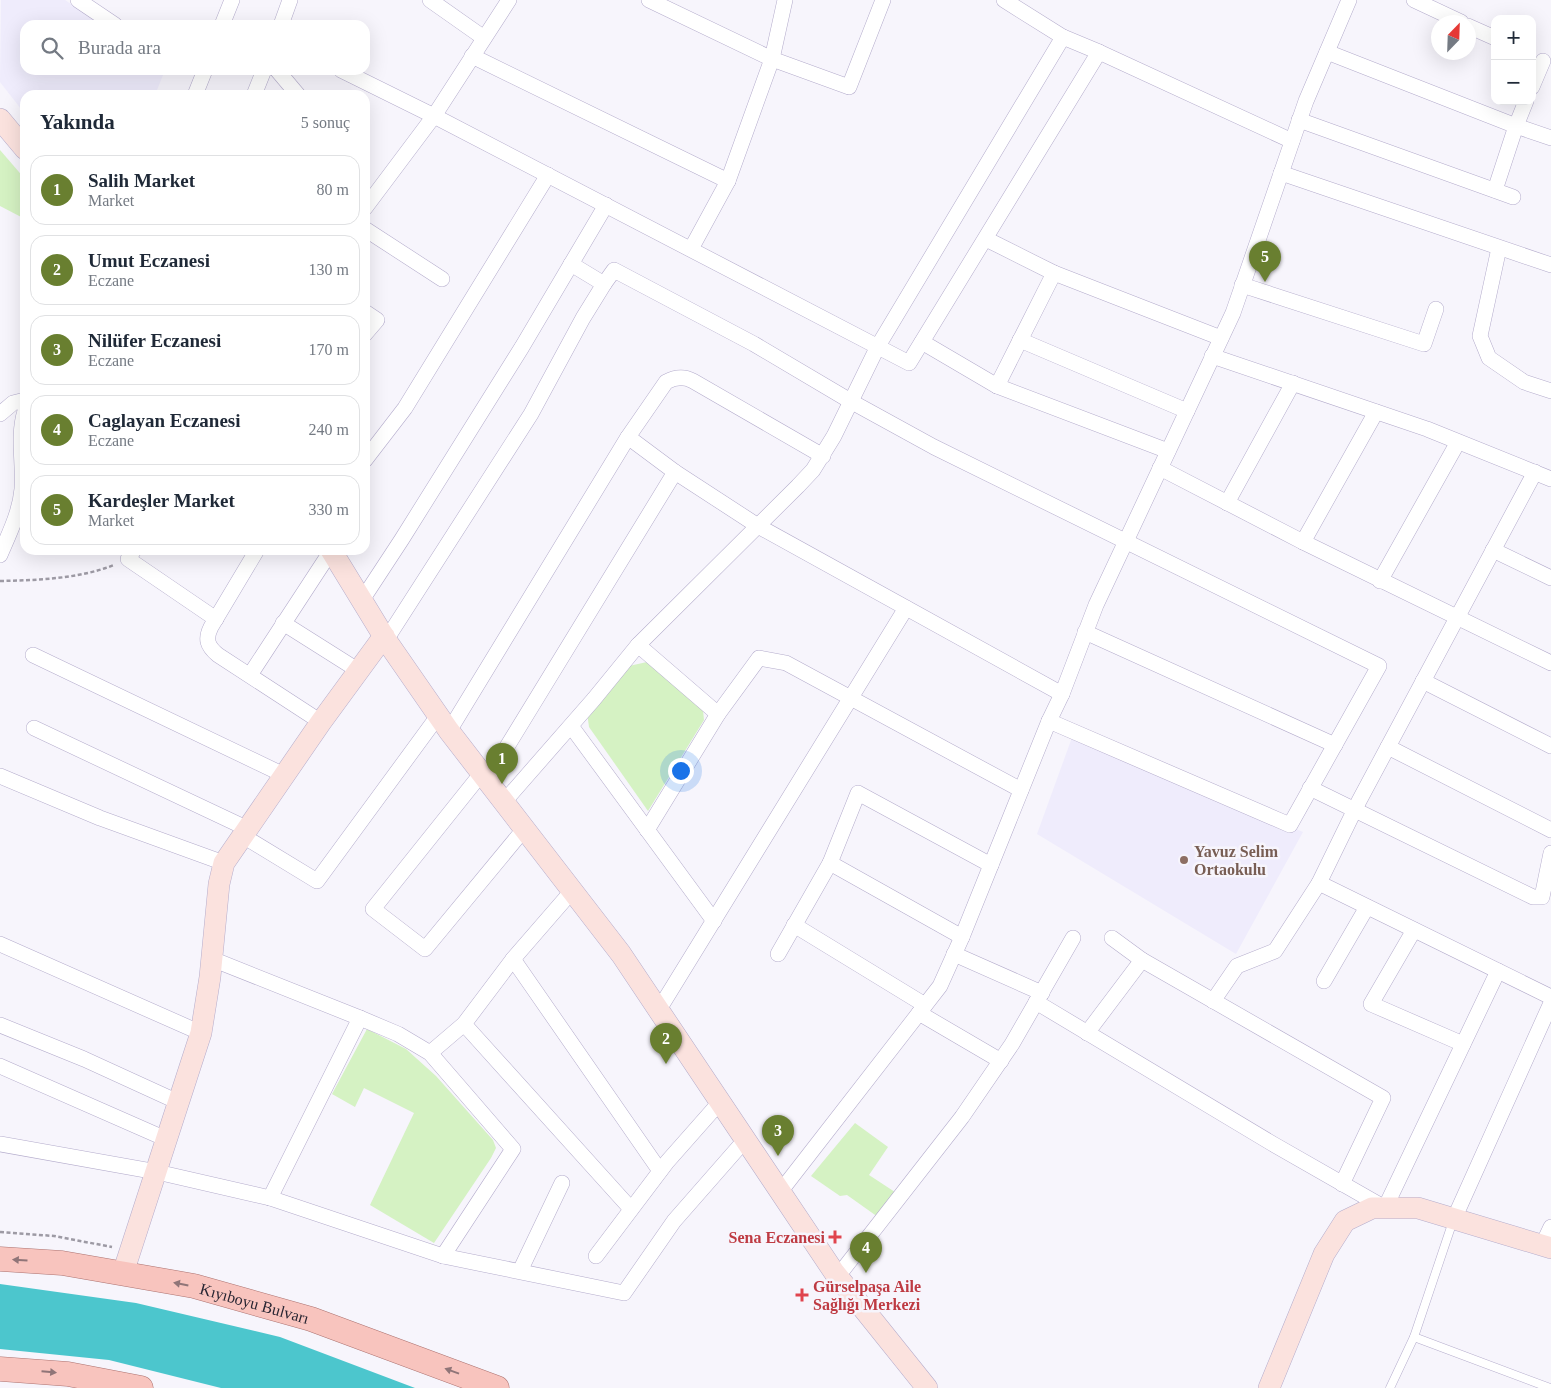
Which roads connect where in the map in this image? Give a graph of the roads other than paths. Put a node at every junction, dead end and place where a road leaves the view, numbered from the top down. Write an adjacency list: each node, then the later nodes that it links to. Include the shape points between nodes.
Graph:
1 (78, 0): 13 (street)
2 (232, 0): 14 (street)
3 (290, 0): 15 (street)
4 (430, 0): 19 (street)
5 (508, 0): 19 (street)
6 (649, 0): 23 (street)
7 (785, 0): 23 (street)
8 (883, 0): 23 (street, via 849,87)
9 (1004, 0): 18 (street)
10 (1349, 0): 21 (street)
11 (1414, 0): 12 (street)
12 (1447, 15)
13 (107, 20)
14 (224, 20)
15 (283, 20)
16 (1476, 30): 17 (street)
17 (1491, 36)
18 (1063, 37): 20 (street); 64 (street)
19 (484, 38): 22 (street)
20 (1100, 52): 39 (street); 49 (street)
21 (1327, 52): 36 (street); 37 (street)
22 (472, 56): 34 (street); 43 (street)
23 (772, 59): 43 (street)
24 (1542, 61): 29 (street)
25 (203, 75): 30 (street)
26 (262, 75): 31 (street)
27 (281, 75): 32 (street)
28 (352, 75): 34 (street)
29 (1536, 77)
30 (197, 90)
31 (256, 90)
32 (294, 90)
33 (1524, 105): 37 (street)
34 (434, 116): 42 (street); 46 (street)
35 (0, 120): 40 (street)
36 (1299, 120): 39 (street); 44 (street)
37 (1516, 126): 38 (street); 44 (street)
38 (1551, 138)
39 (1292, 142): 41 (street)
40 (20, 143)
41 (1281, 173): 50 (street); 57 (street)
42 (548, 175): 47 (street); 77 (street, via 405,408)
43 (728, 181): 51 (street)
44 (1495, 190): 45 (street)
45 (1513, 197)
46 (370, 201)
47 (606, 205): 51 (street); 52 (street)
48 (370, 232): 55 (street)
49 (986, 239): 54 (street); 63 (street)
50 (1499, 248): 53 (street); 68 (street, via 1480,336 1489,358 1524,382)
51 (690, 249): 64 (street)
52 (571, 264): 56 (street); 96 (street)
53 (1551, 264)
54 (1054, 274): 61 (street); 62 (street)
55 (442, 279)
56 (604, 284): 70 (street, via 614,270 754,344); 102 (street, via 531,414)
57 (1242, 284): 58 (street, via 1424,344); 61 (street)
58 (1436, 309)
59 (370, 315): 60 (street, via 377,320)
60 (370, 328)
61 (1221, 338): 65 (street)
62 (1020, 340): 67 (street); 71 (street)
63 (922, 342): 64 (street, via 909,363); 67 (street)
64 (878, 346): 70 (street)
65 (1212, 356): 66 (street); 71 (street)
66 (1293, 383): 72 (street); 84 (street)
67 (997, 386): 76 (street)
68 (1551, 391)
69 (20, 401): 73 (street, via 13,402)
70 (852, 402): 78 (street); 86 (street, via 934,447)
71 (1186, 411): 76 (street)
72 (1376, 412): 75 (street); 87 (street)
73 (0, 414)
74 (628, 437): 78 (street, via 666,382 683,377); 80 (street); 114 (street)
75 (1458, 442): 81 (street); 95 (street)
76 (1168, 450): 79 (street)
77 (370, 454)
78 (823, 456): 85 (street)
79 (1160, 468): 84 (street); 86 (street)
80 (675, 472): 85 (street); 122 (street)
81 (1535, 472): 82 (street); 88 (street)
82 (1551, 479)
83 (20, 501): 89 (street)
84 (1227, 502): 87 (street)
85 (758, 526): 97 (street); 103 (street)
86 (1126, 541): 101 (street); 117 (street, via 1379,666)
87 (1303, 542): 95 (street)
88 (1493, 550): 94 (street); 98 (street)
89 (0, 555)
90 (131, 555): 99 (street)
91 (254, 555): 99 (street)
92 (328, 555): 100 (street)
93 (334, 555): 96 (street)
94 (1551, 578)
95 (1380, 580): 98 (street)
96 (362, 600): 102 (street)
97 (906, 608): 109 (street); 110 (street)
98 (1457, 618): 105 (street); 108 (street)
99 (216, 619): 107 (street, via 208,634 211,649)
100 (283, 623): 106 (street); 107 (street)
101 (1084, 632): 109 (street); 117 (street)
102 (385, 638): 106 (street); 114 (street)
103 (638, 645): 111 (street); 115 (street)
104 (33, 655): 120 (street)
105 (1551, 663)
106 (359, 671): 113 (street)
107 (250, 675): 113 (street)
108 (1423, 681): 118 (street); 119 (street)
109 (1062, 694): 112 (street)
110 (850, 698): 111 (street, via 786,664 759,658); 124 (street); 140 (street)
111 (718, 714): 128 (street)
112 (1049, 721): 123 (street, via 1290,825); 124 (street)
113 (322, 722): 120 (street)
114 (444, 724): 122 (street); 130 (street, via 317,881)
115 (571, 726): 125 (street); 128 (street)
116 (34, 728): 130 (street)
117 (1335, 745): 123 (street)
118 (1551, 746)
119 (1388, 747): 126 (street); 129 (street)
120 (284, 775): 130 (street)
121 (0, 776): 132 (street, via 100,818)
122 (483, 777): 125 (street); 127 (street, via 373,909 424,950)
123 (1310, 788): 126 (street)
124 (1021, 790): 134 (street)
125 (504, 804): 127 (street)
126 (1354, 810): 135 (street); 137 (street)
127 (525, 828): 136 (street)
128 (647, 830): 140 (street)
129 (1551, 830)
130 (245, 832): 132 (street)
131 (1551, 853): 137 (street, via 1542,897)
132 (224, 863): 149 (street)
133 (830, 863): 134 (street, via 858,792); 141 (street); 143 (street)
134 (991, 865): 143 (street)
135 (1319, 883): 139 (street); 156 (street, via 1275,951 1237,966)
136 (572, 890): 150 (street); 159 (street)
137 (1534, 897): 138 (street)
138 (1551, 905)
139 (1367, 906): 142 (street); 153 (street)
140 (714, 922): 159 (street)
141 (794, 926): 147 (street); 158 (street)
142 (1414, 930): 152 (street); 165 (street, via 1371,1004)
143 (962, 937): 148 (street)
144 (1073, 938): 155 (street)
145 (1112, 938): 151 (street)
146 (0, 944): 163 (street)
147 (778, 954)
148 (954, 954): 155 (street); 158 (street, via 940,986)
149 (212, 959): 160 (street); 163 (street)
150 (512, 959): 162 (street); 174 (street)
151 (1142, 960): 156 (street); 164 (street)
152 (1498, 971): 154 (street); 165 (street)
153 (1324, 981)
154 (1551, 997)
155 (1039, 998): 164 (street); 167 (street)
156 (1213, 1001): 177 (street, via 1383,1098)
157 (1551, 1003): 182 (street)
158 (922, 1009): 167 (street); 178 (street)
159 (658, 1011): 170 (street)
160 (360, 1018): 166 (street, via 398,1034); 179 (street)
161 (0, 1024): 169 (street)
162 (464, 1024): 166 (street); 181 (street)
163 (201, 1033): 169 (street)
164 (1087, 1033): 177 (street)
165 (1463, 1044): 180 (street)
166 (430, 1053): 184 (street, via 514,1149)
167 (1001, 1061): 189 (street, via 962,1117)
168 (0, 1066): 171 (street)
169 (178, 1102): 171 (street)
170 (720, 1102): 172 (street); 174 (street)
171 (166, 1139): 175 (street)
172 (745, 1140): 178 (street); 187 (street, via 674,1221 624,1293)
173 (0, 1144): 175 (street)
174 (660, 1171): 181 (street)
175 (157, 1172): 179 (street); 188 (street)
176 (562, 1183): 187 (street)
177 (1342, 1184): 180 (street)
178 (780, 1192): 189 (street)
179 (270, 1198): 184 (street)
180 (1385, 1208): 182 (street, via 1418,1208); 195 (street, via 1372,1208 1345,1221 1324,1254)
181 (631, 1210): 185 (street)
182 (1454, 1219): 183 (street); 190 (lane)
183 (1548, 1241)
184 (443, 1256): 187 (street)
185 (596, 1256)
186 (0, 1259): 188 (main road, Kıyıboyu Bulvarı, one-way to 186, via 62,1263)
187 (520, 1271)
188 (123, 1273): 194 (main road, Kıyıboyu Bulvarı, one-way to 188, via 311,1319 194,1286)
189 (838, 1276): 192 (street)
190 (1414, 1337): 196 (lane); 197 (lane)
191 (0, 1368): 193 (main road, one-way to 193, via 68,1374)
192 (927, 1387)
193 (141, 1388)
194 (497, 1388)
195 (1269, 1388)
196 (1390, 1388)
197 (1550, 1388)

